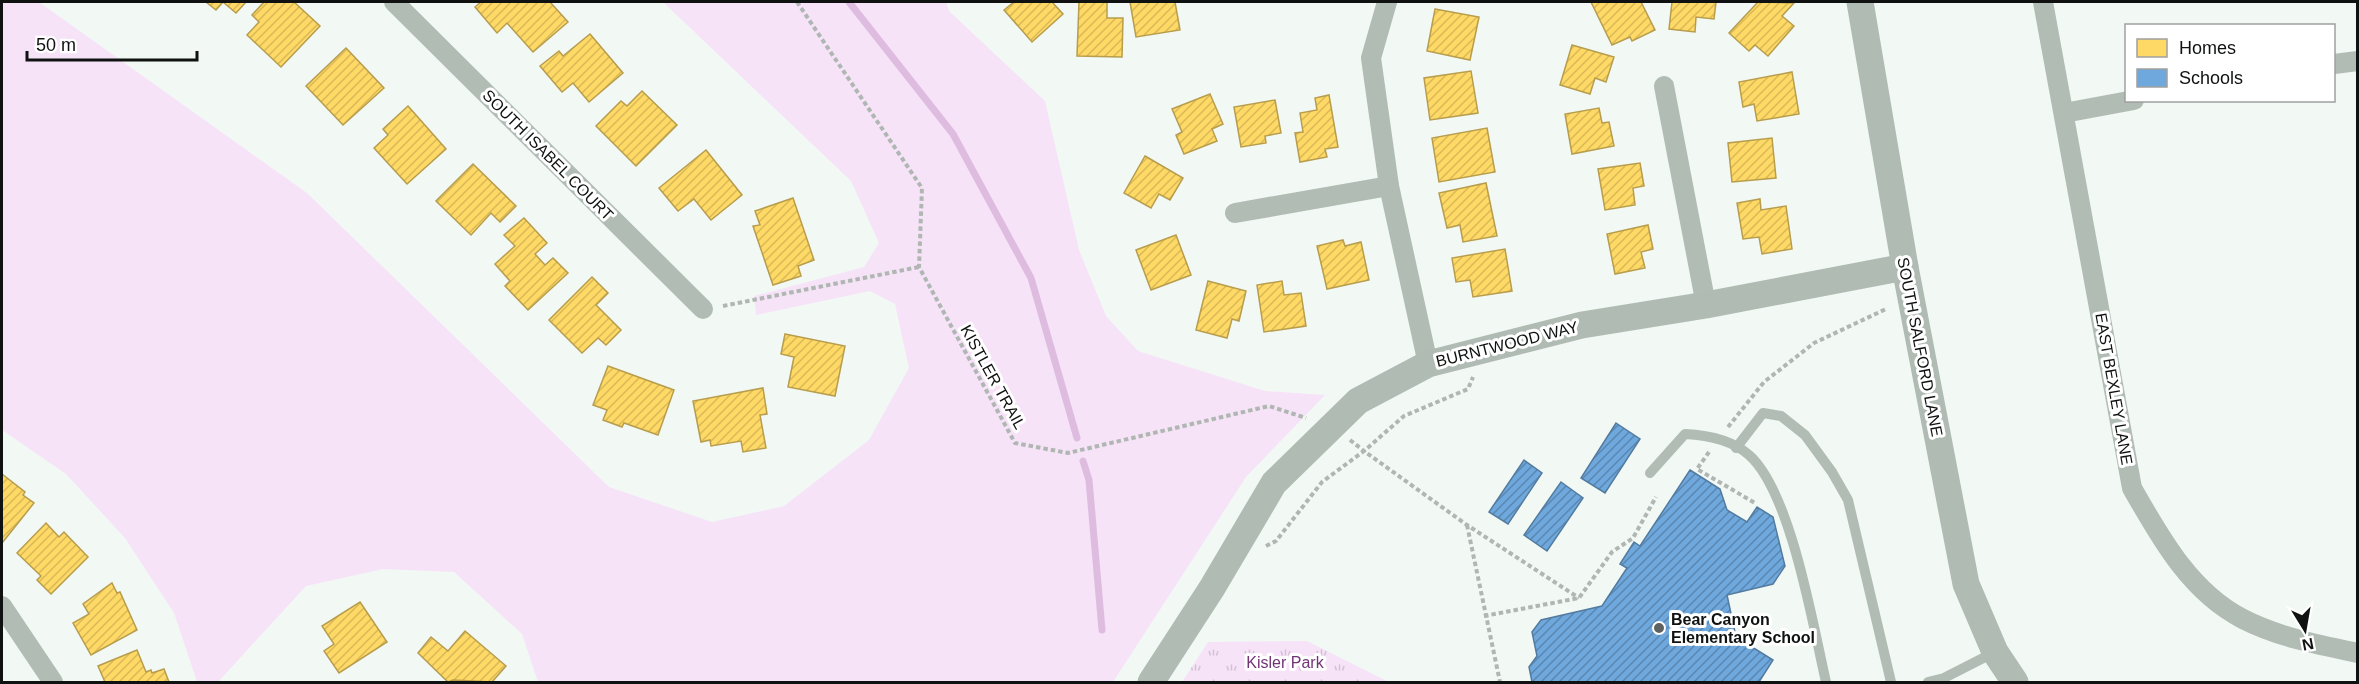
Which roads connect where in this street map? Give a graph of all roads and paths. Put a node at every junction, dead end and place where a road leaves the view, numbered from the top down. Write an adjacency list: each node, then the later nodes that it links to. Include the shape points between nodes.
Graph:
1 (394, 2): 16 (street, SOUTH ISABEL COURT)
2 (797, 2): 13 (path, via 922,188)
3 (1387, 2): 11 (street, via 1371,58)
4 (1860, 2): 14 (street, SOUTH SALFORD LANE)
5 (2043, 2): 10 (street, EAST BEXLEY LANE)
6 (2358, 61): 7 (street)
7 (2335, 64)
8 (1664, 86): 15 (street)
9 (2125, 102): 10 (street)
10 (2064, 114): 30 (street, EAST BEXLEY LANE, via 2132,488 2166,547 2198,585 2242,619 2303,641)
11 (1389, 186): 12 (street); 17 (street)
12 (1235, 213)
13 (919, 267): 16 (path); 19 (path, KISTLER TRAIL, via 1015,442 1068,453 1269,406)
14 (1905, 267): 15 (street, BURNTWOOD WAY); 29 (street, SOUTH SALFORD LANE, via 1966,584)
15 (1706, 305): 17 (street, BURNTWOOD WAY, via 1582,325)
16 (703, 309)
17 (1428, 364): 19 (street, BURNTWOOD WAY, via 1358,401)
18 (1473, 376): 21 (path, via 1468,390 1404,416)
19 (1332, 426): 21 (path, KISTLER TRAIL); 32 (street, BURNTWOOD WAY, via 1274,483)
20 (1736, 448): 22 (lane, via 1710,436 1685,434); 34 (lane, via 1748,454 1768,477 1780,502); 35 (lane, via 1763,412 1781,416 1805,435 1832,472 1848,500)
21 (1364, 451): 24 (path, KISTLER TRAIL); 25 (path, via 1322,482 1276,541)
22 (1650, 473)
23 (1656, 497): 26 (path, via 1633,538 1612,552)
24 (1467, 525): 26 (path, KISTLER TRAIL); 28 (path)
25 (1266, 546)
26 (1579, 598): 28 (path)
27 (2, 606): 31 (street)
28 (1484, 616): 33 (path)
29 (1995, 652): 36 (lane); 37 (street, SOUTH SALFORD LANE)
30 (2358, 653)
31 (53, 682)
32 (1151, 682)
33 (1500, 682)
34 (1826, 682)
35 (1890, 682)
36 (1928, 682)
37 (2015, 682)

